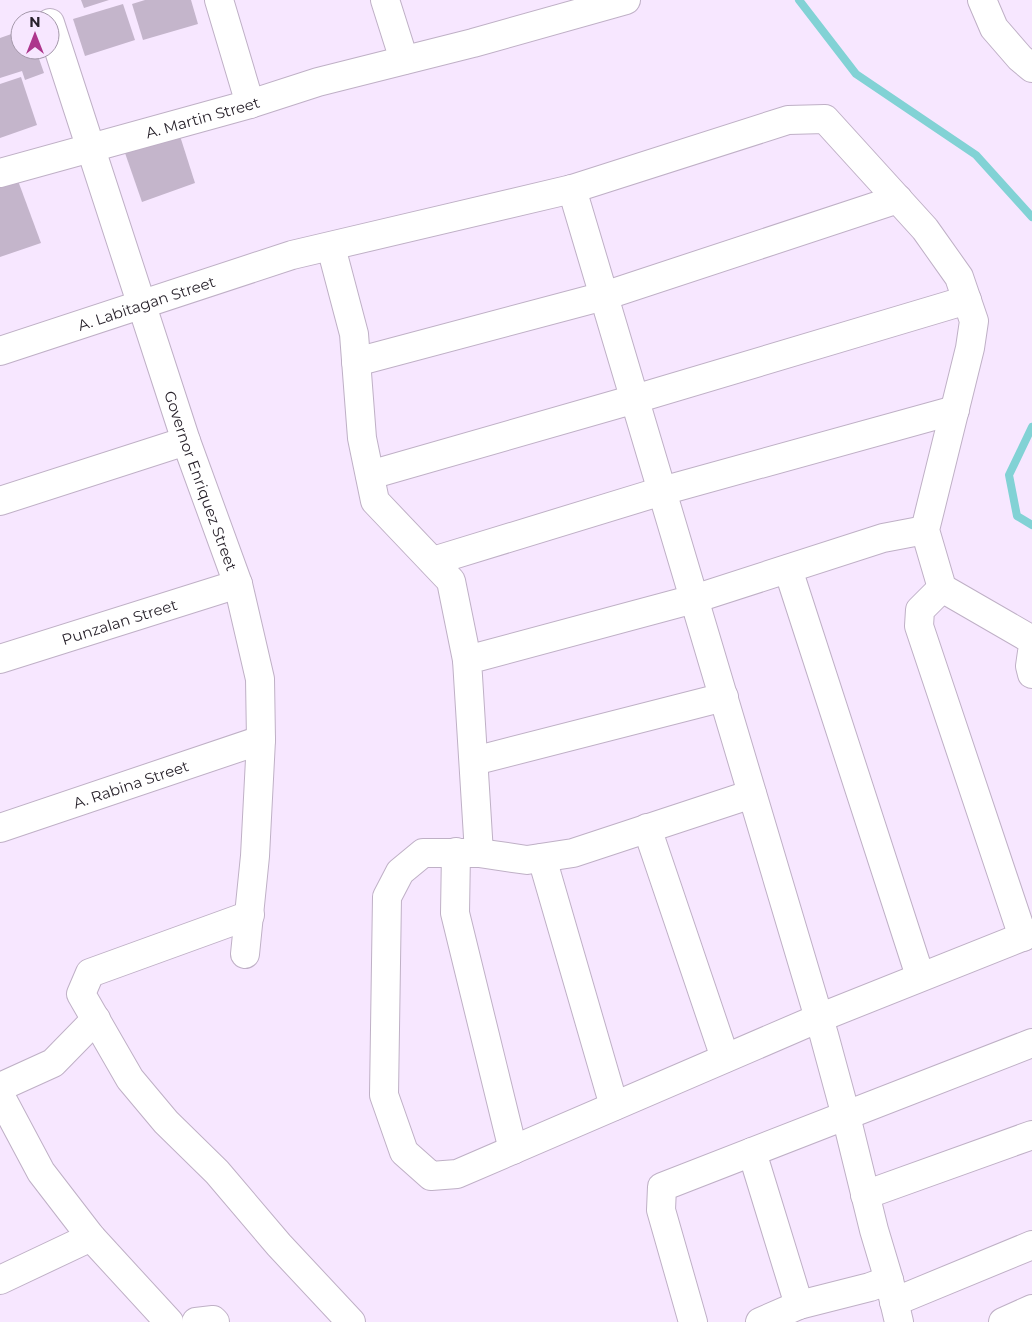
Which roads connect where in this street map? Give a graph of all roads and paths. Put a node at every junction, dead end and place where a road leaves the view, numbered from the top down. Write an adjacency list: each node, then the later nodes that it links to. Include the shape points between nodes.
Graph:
1 (219, 0): 8 (street)
2 (385, 0): 6 (street)
3 (626, 0): 6 (street, A. Martin Street)
4 (982, 0): 7 (street, via 994,28)
5 (60, 53): 9 (street, Governor Enriquez Street)
6 (404, 60): 8 (street, A. Martin Street)
7 (1028, 61)
8 (250, 104): 9 (street, A. Martin Street)
9 (90, 148): 10 (street, A. Martin Street); 16 (street, Governor Enriquez Street)
10 (0, 173)
11 (572, 189): 12 (street, A. Labitagan Street, via 788,120 825,119); 13 (street, A. Labitagan Street); 14 (street)
12 (898, 199): 14 (street); 15 (street, A. Labitagan Street, via 959,277)
13 (331, 247): 16 (street, A. Labitagan Street, via 292,255); 18 (street, via 354,334)
14 (604, 296): 18 (street); 19 (street)
15 (967, 300): 19 (street); 20 (street, A. Labitagan Street, via 974,321)
16 (142, 305): 17 (street, A. Labitagan Street); 21 (street, Governor Enriquez Street)
17 (0, 352)
18 (356, 362): 22 (street, via 362,438)
19 (634, 399): 22 (street); 23 (street)
20 (955, 410): 23 (street); 25 (street, A. Labitagan Street)
21 (186, 441): 24 (street); 28 (street, Governor Enriquez Street)
22 (370, 475): 26 (street, via 376,501)
23 (662, 491): 26 (street); 30 (street)
24 (0, 501)
25 (925, 530): 27 (street, via 883,538); 29 (street)
26 (433, 561): 34 (street, via 451,581)
27 (788, 568): 30 (street); 47 (street)
28 (238, 584): 33 (street, Punzalan Street); 37 (street, Governor Enriquez Street, via 260,679)
29 (942, 588): 31 (street); 45 (street, via 920,610 919,626)
30 (694, 599): 34 (street); 36 (street)
31 (1032, 640)
32 (1032, 652): 35 (street)
33 (0, 658)
34 (466, 660): 38 (street)
35 (1032, 674)
36 (724, 697): 38 (street); 39 (street)
37 (261, 740): 40 (street, A. Rabina Street); 44 (street, Governor Enriquez Street)
38 (474, 761): 42 (street)
39 (752, 794): 41 (street); 48 (street)
40 (0, 828)
41 (647, 828): 43 (street, via 573,853); 51 (street)
42 (467, 852): 43 (street, via 526,860); 57 (street, via 455,914); 57 (street, via 423,853 400,872 388,897 384,1095 404,1152 431,1176 457,1174)
43 (542, 858): 54 (street)
44 (250, 915): 46 (street, Governor Enriquez Street); 49 (street, via 90,973 81,994)
45 (1027, 935): 47 (street)
46 (246, 954)
47 (920, 976): 48 (street)
48 (819, 1018): 51 (street); 55 (street)
49 (96, 1019): 52 (street, via 53,1063); 69 (street, via 130,1079 166,1122 216,1172)
50 (1032, 1043): 55 (street)
51 (725, 1058): 54 (street)
52 (0, 1087)
53 (0, 1095): 60 (street, via 41,1172)
54 (614, 1106): 57 (street)
55 (846, 1116): 58 (street); 59 (street)
56 (1032, 1135): 59 (street)
57 (513, 1150)
58 (752, 1152): 64 (street); 70 (street, via 662,1187 661,1210)
59 (866, 1195): 63 (street)
60 (91, 1237): 62 (street); 66 (street)
61 (1032, 1245): 63 (street)
62 (0, 1280)
63 (894, 1301): 64 (street, via 870,1287)
64 (799, 1306): 71 (street)
65 (1032, 1309): 72 (street)
66 (169, 1322)
67 (196, 1322): 68 (street)
68 (215, 1322)
69 (351, 1322)
70 (693, 1322)
71 (760, 1322)
72 (1003, 1322)

